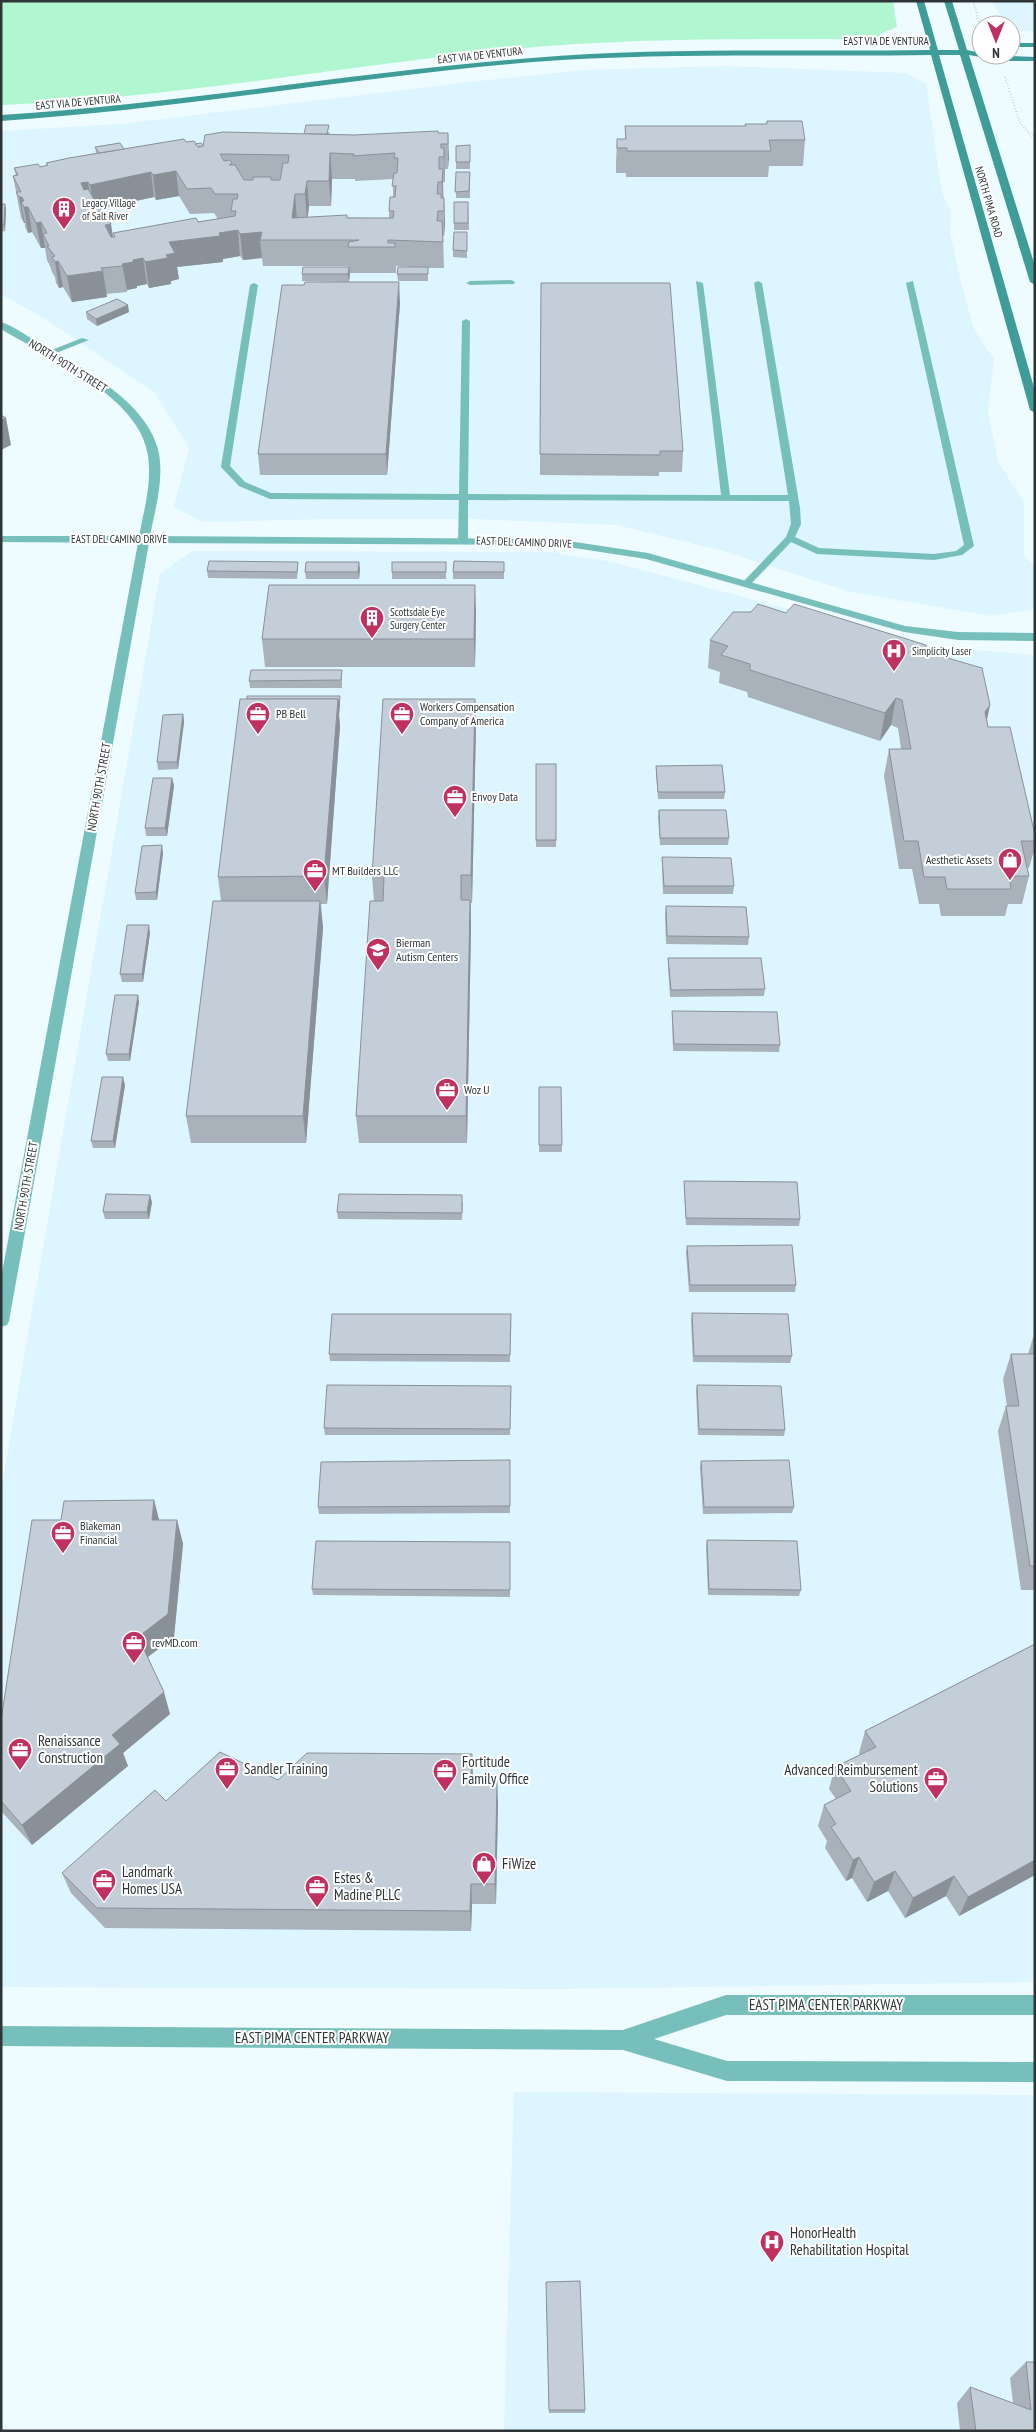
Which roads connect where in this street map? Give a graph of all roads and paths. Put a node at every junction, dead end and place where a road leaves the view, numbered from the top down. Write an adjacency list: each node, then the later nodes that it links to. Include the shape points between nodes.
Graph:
1 (920, 1): 8 (main road, NORTH PIMA ROAD)
2 (948, 1): 9 (main road, NORTH PIMA ROAD)
3 (973, 1): 4 (path)
4 (977, 15)
5 (1021, 45): 6 (main road)
6 (1035, 45)
7 (971, 50): 9 (main road, EAST VIA DE VENTURA)
8 (933, 52): 9 (main road, EAST VIA DE VENTURA); 12 (main road, EAST VIA DE VENTURA, via 664,53 574,57 487,64 159,106); 25 (main road, NORTH PIMA ROAD)
9 (964, 52): 10 (main road, EAST VIA DE VENTURA, via 1003,59); 15 (main road, NORTH PIMA ROAD)
10 (1035, 59)
11 (1000, 72): 13 (path, via 1006,78 1020,123)
12 (1, 118)
13 (1035, 139)
14 (511, 282): 16 (lane)
15 (1035, 282)
16 (470, 283)
17 (699, 283): 27 (lane)
18 (758, 283): 28 (lane)
19 (910, 283): 29 (lane, via 969,546 959,553 934,557 817,551)
20 (254, 285): 26 (lane, via 225,467 242,484 270,496)
21 (466, 321): 26 (lane)
22 (1, 325): 24 (street, NORTH 90TH STREET)
23 (85, 340): 24 (lane)
24 (48, 353): 31 (street, NORTH 90TH STREET, via 106,389 131,412 152,446 154,472)
25 (1035, 410)
26 (464, 497): 27 (lane); 32 (lane)
27 (726, 498): 28 (lane)
28 (793, 498): 29 (lane, via 796,524)
29 (790, 538): 33 (lane)
30 (1, 539): 31 (street, EAST DEL CAMINO DRIVE)
31 (144, 539): 32 (street, EAST DEL CAMINO DRIVE); 35 (street, NORTH 90TH STREET)
32 (463, 540): 33 (street, EAST DEL CAMINO DRIVE, via 527,540 585,545 648,556)
33 (746, 584): 34 (street, EAST DEL CAMINO DRIVE, via 884,624 934,634)
34 (1035, 637)
35 (1, 1321)
36 (1035, 2005): 38 (street, EAST PIMA CENTER PARKWAY, via 726,2005)
37 (1, 2036): 38 (street, EAST PIMA CENTER PARKWAY)
38 (623, 2040): 39 (street, EAST PIMA CENTER PARKWAY, via 727,2071)
39 (1035, 2072)

